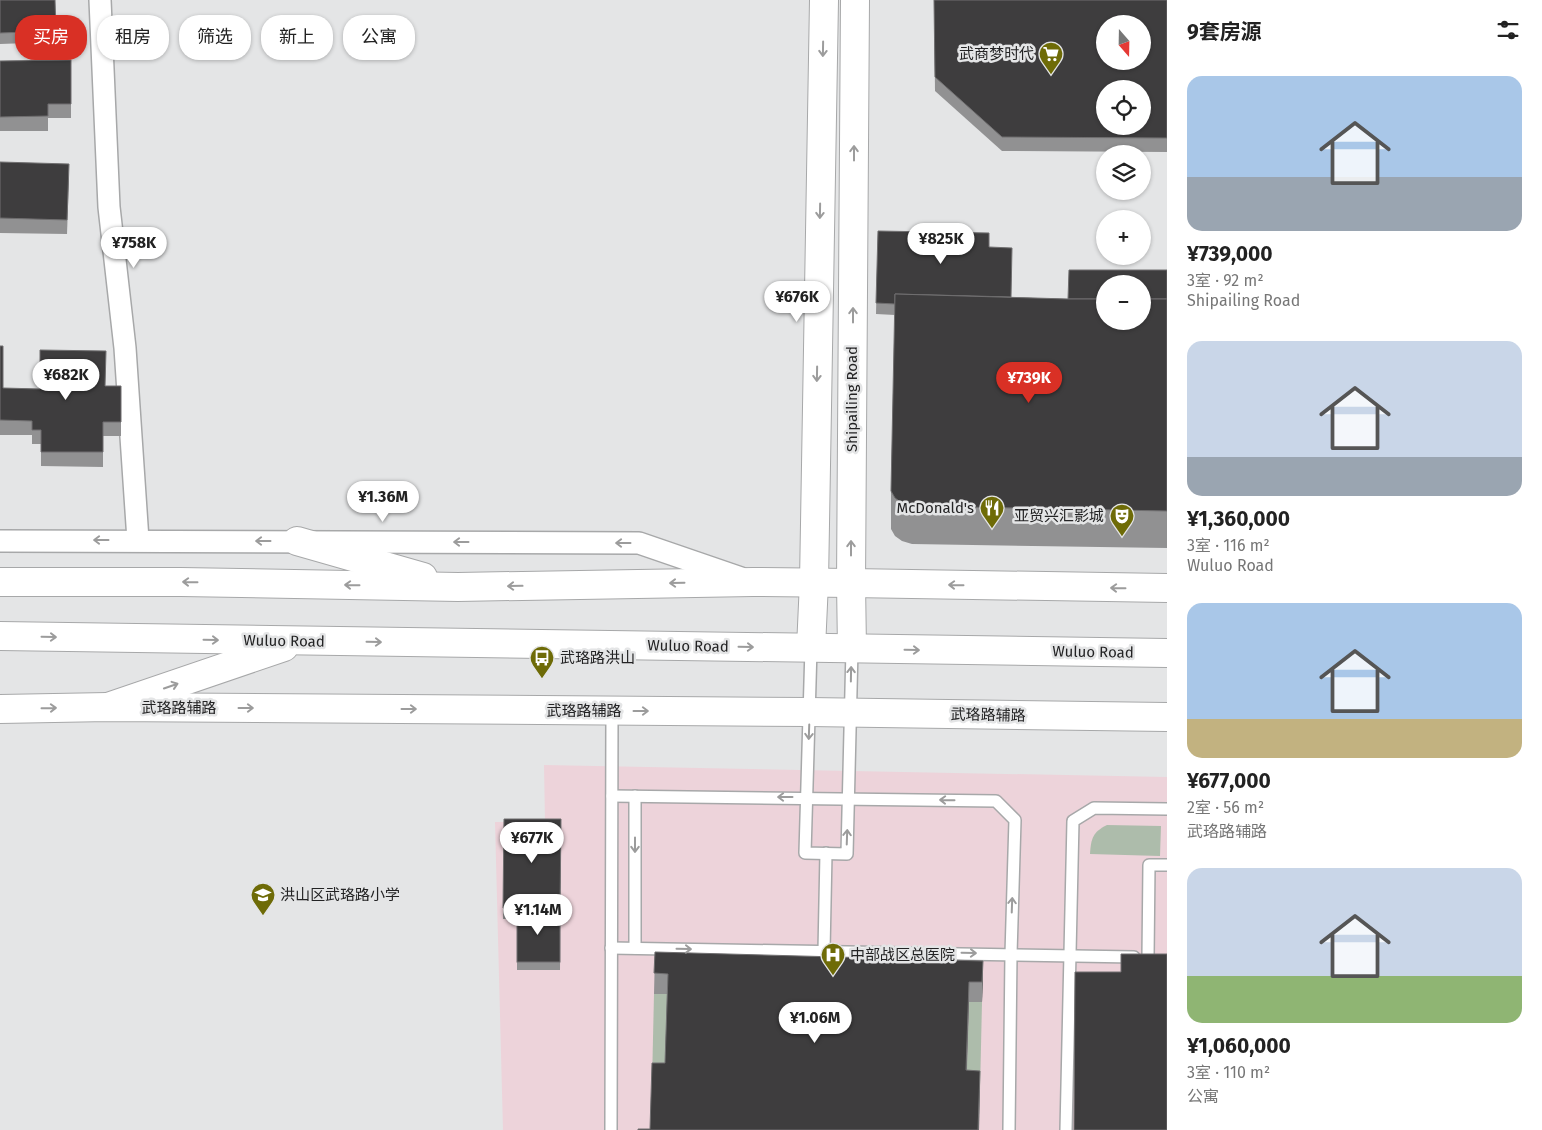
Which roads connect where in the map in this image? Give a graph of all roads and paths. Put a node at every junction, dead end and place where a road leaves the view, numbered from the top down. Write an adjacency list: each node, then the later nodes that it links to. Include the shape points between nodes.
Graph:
1 (100, 0): 4 (street, via 109,207 125,348)
2 (824, 0): 9 (main road, one-way to 9)
3 (855, 0): 10 (main road, Shipailing Road, one-way to 3)
4 (138, 540): 5 (street, one-way to 5); 6 (street, one-way to 4)
5 (0, 541)
6 (297, 541): 8 (street, one-way to 6, via 640,543); 11 (main road)
7 (0, 582): 11 (main road, one-way to 7)
8 (752, 582): 9 (main road); 11 (main road, one-way to 11)
9 (814, 582): 10 (main road); 15 (main road)
10 (851, 583): 12 (main road, one-way to 10); 16 (main road, Shipailing Road)
11 (458, 586)
12 (1167, 588)
13 (0, 636): 14 (main road, Wuluo Road, one-way to 14)
14 (302, 641): 15 (main road, Wuluo Road, one-way to 15); 18 (main road, one-way to 14)
15 (811, 648): 16 (main road, Wuluo Road); 21 (lane)
16 (852, 649): 17 (main road, Wuluo Road, one-way to 17); 22 (lane, one-way to 16)
17 (1167, 653)
18 (108, 707): 19 (main road, 武珞路辅路, one-way to 18); 20 (main road, 武珞路辅路, one-way to 20)
19 (0, 709)
20 (612, 711): 21 (main road, 武珞路辅路, one-way to 21); 24 (lane)
21 (809, 712): 22 (main road, 武珞路辅路); 26 (lane, one-way to 26)
22 (850, 713): 23 (main road, 武珞路辅路); 27 (lane)
23 (1167, 717)
24 (612, 796): 25 (lane); 31 (lane)
25 (636, 796): 26 (lane, one-way to 25); 32 (lane, one-way to 32)
26 (807, 797): 27 (lane); 29 (lane, via 805,853)
27 (848, 798): 29 (lane, one-way to 27, via 847,854); 34 (lane, one-way to 27, via 1015,820 996,801)
28 (1167, 809): 35 (lane, via 1094,808 1073,821)
29 (826, 854): 33 (lane)
30 (1167, 865): 35 (lane, via 1149,865 1152,957)
31 (611, 948): 32 (lane); 36 (lane)
32 (635, 948): 33 (lane, one-way to 33)
33 (824, 951): 34 (lane, one-way to 34)
34 (1011, 954): 35 (lane); 37 (lane)
35 (1069, 956): 38 (lane)
36 (611, 1130)
37 (1009, 1130)
38 (1066, 1130)

